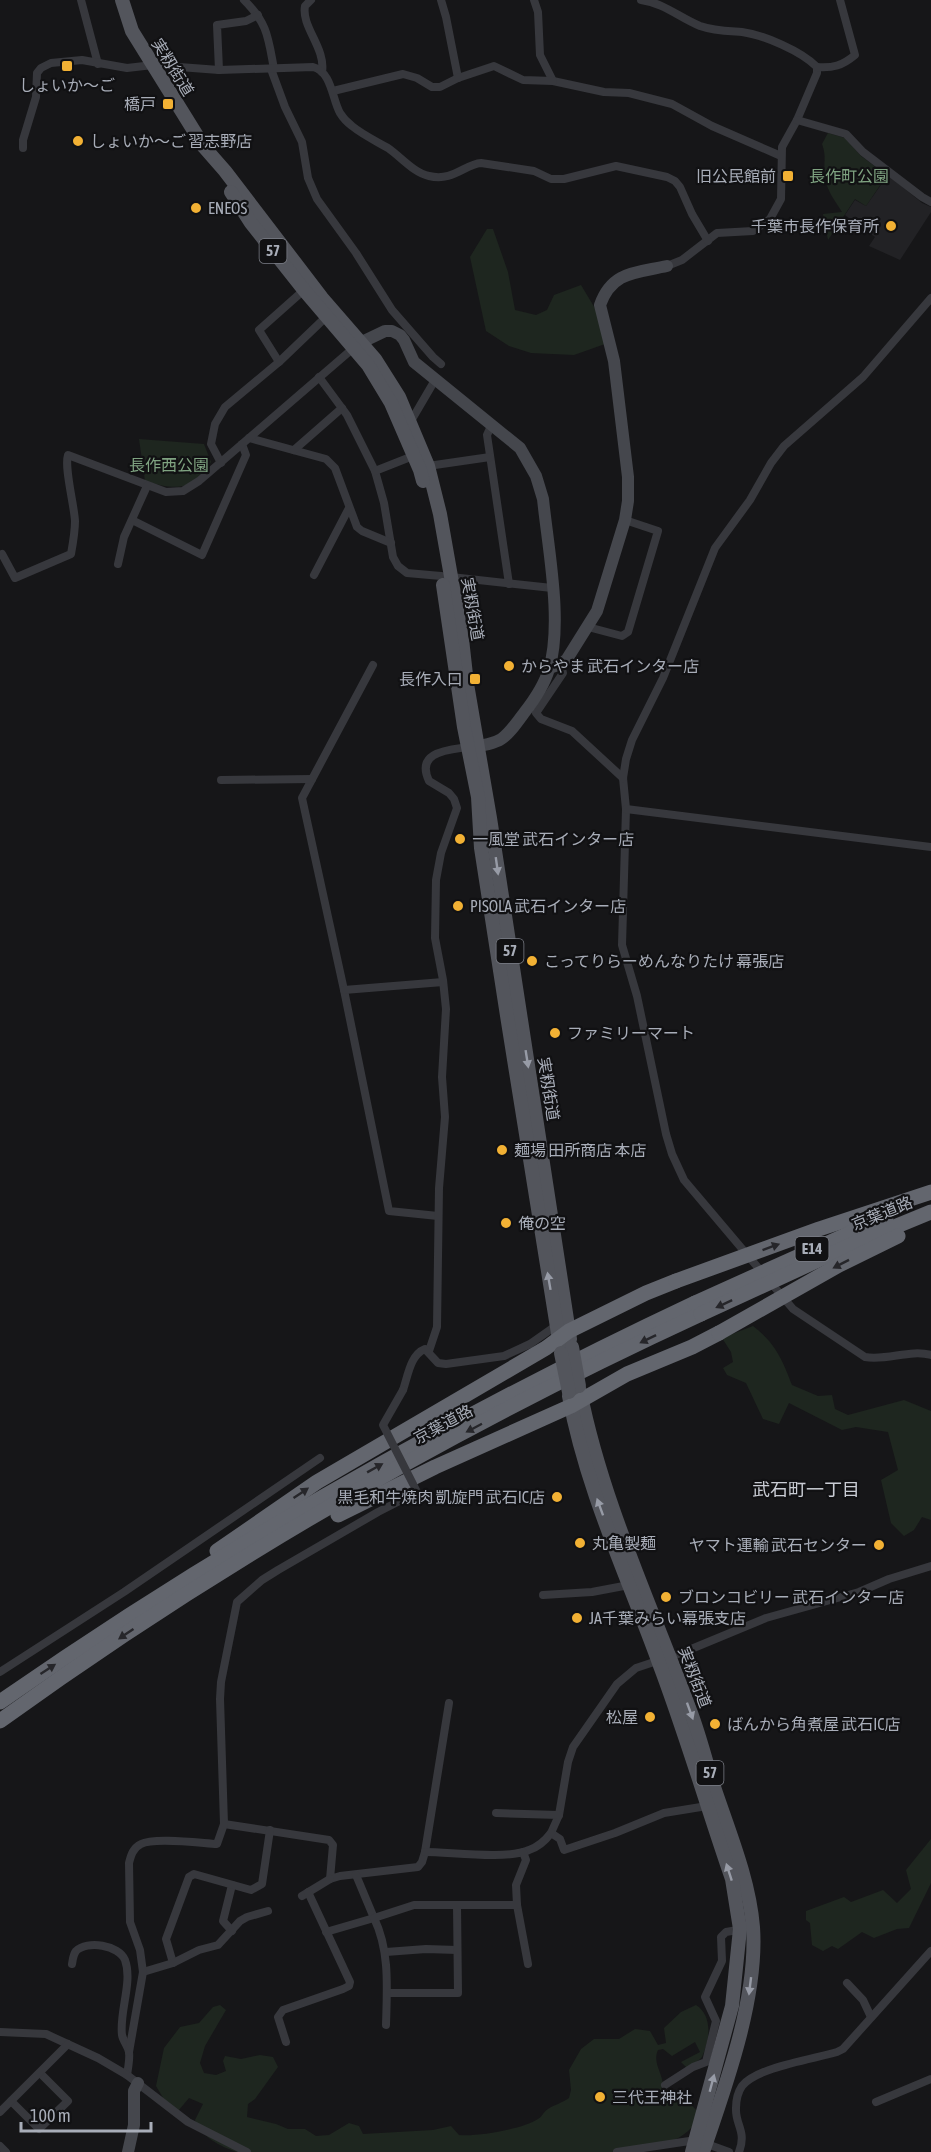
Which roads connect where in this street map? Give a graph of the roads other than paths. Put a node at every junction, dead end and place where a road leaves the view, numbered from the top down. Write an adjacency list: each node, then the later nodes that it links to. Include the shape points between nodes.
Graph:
1 (81, 0): 10 (street)
2 (122, 0): 11 (main road, 実籾街道 / 57, via 132,31)
3 (244, 0): 9 (street)
4 (311, 0): 15 (street, via 305,6 304,16 324,62)
5 (441, 0): 16 (street)
6 (534, 0): 17 (street, via 540,55)
7 (641, 0): 12 (street, via 667,8 699,26 760,36)
8 (840, 0): 12 (street, via 855,55 833,68)
9 (258, 15): 13 (street, via 217,25); 14 (street, via 269,39)
10 (98, 64): 11 (street, via 127,69); 21 (street, via 74,60 41,68)
11 (153, 65): 13 (street); 20 (main road, 実籾街道 / 57)
12 (817, 67): 19 (street)
13 (219, 69): 14 (street)
14 (272, 69): 15 (street, via 313,67); 31 (street, via 302,142 308,178 317,199 392,310)
15 (322, 72): 18 (street)
16 (458, 78): 17 (street, via 494,66 524,80); 18 (street, via 432,87 403,74)
17 (553, 81): 22 (street, via 672,104)
18 (333, 91): 24 (street, via 342,117 353,127 429,177 451,176 476,163 564,179 607,167 623,167 675,181)
19 (797, 120): 22 (street); 23 (street, via 846,134 863,152)
20 (204, 147): 26 (main road, 実籾街道 / 57, via 251,223); 29 (main road, 実籾街道 / 57)
21 (23, 148)
22 (781, 156): 24 (street, via 781,199 770,219 753,231 717,233)
23 (931, 201)
24 (708, 240): 25 (street)
25 (668, 266): 47 (street, via 621,277 609,286 600,305 614,361 628,477)
26 (304, 290): 28 (main road, 実籾街道 / 57); 30 (street, via 259,330)
27 (931, 298): 59 (street, via 863,378 784,446 715,548 663,678 632,740)
28 (326, 317): 29 (main road, 実籾街道 / 57); 30 (street)
29 (358, 345): 32 (street); 33 (street, via 379,332 394,332 403,338 414,362); 35 (main road, 実籾街道 / 57, via 399,396); 39 (main road, 実籾街道 / 57, via 388,398)
30 (279, 362): 41 (street, via 225,407 215,424 211,444)
31 (441, 364)
32 (319, 377): 34 (street); 37 (street)
33 (435, 380): 35 (street); 36 (street)
34 (342, 408): 38 (street); 43 (street)
35 (411, 421): 42 (main road, 実籾街道 / 57)
36 (492, 424): 40 (street, via 487,435); 54 (street, via 520,448 539,483)
37 (246, 441): 38 (street); 41 (street); 46 (street, via 246,455 202,555)
38 (294, 450): 45 (street, via 332,463)
39 (413, 456): 43 (street); 52 (main road, 実籾街道 / 57, via 420,470)
40 (490, 457): 42 (street); 53 (street)
41 (221, 463): 44 (street, via 183,490 166,492)
42 (428, 466): 52 (main road, 実籾街道 / 57, via 440,514)
43 (375, 471): 48 (street)
44 (147, 486): 46 (street); 49 (street, via 68,455 75,523 71,554 15,578)
45 (349, 508): 48 (street, via 357,527); 51 (street)
46 (132, 520): 50 (street)
47 (625, 520): 55 (street, via 600,603); 55 (street, via 658,531 628,632 622,636)
48 (391, 543): 52 (street, via 393,557 407,573)
49 (2, 554)
50 (118, 564)
51 (314, 574)
52 (446, 576): 53 (street); 58 (main road, 実籾街道 / 57, via 462,639)
53 (509, 584): 54 (street)
54 (552, 588): 57 (street)
55 (588, 627): 57 (street, via 567,659)
56 (373, 665): 60 (street)
57 (555, 666): 58 (street, via 506,737); 59 (street, via 563,673 536,713 541,719 572,731)
58 (473, 747): 64 (street, via 436,753 426,767 430,782 449,793 457,808 436,880 435,938); 72 (main road, 実籾街道 / 57, via 490,818)
59 (623, 778): 62 (street)
60 (312, 779): 61 (street); 65 (street, via 302,798)
61 (221, 780)
62 (626, 809): 63 (street); 74 (street, via 622,945 638,996 666,1134 684,1180 794,1309 865,1357)
63 (931, 847)
64 (443, 982): 65 (street); 69 (street, via 445,1117)
65 (344, 990): 69 (street, via 389,1211)
66 (931, 1192): 72 (highway, one-way to 66, bridge, via 646,1293)
67 (931, 1199): 71 (highway, 京葉道路 / E14, bridge, via 844,1234)
68 (931, 1212): 71 (highway, 京葉道路 / E14, one-way to 71, bridge)
69 (438, 1216): 73 (street, via 437,1327)
70 (931, 1220): 75 (highway, one-way to 75, bridge, via 839,1265 692,1347)
71 (698, 1309): 80 (highway, 京葉道路 / E14, one-way to 71, via 467,1416); 81 (highway, 京葉道路 / E14, one-way to 81, via 408,1463)
72 (564, 1339): 73 (street, via 495,1359 446,1364 438,1363); 75 (main road, 実籾街道 / 57, bridge); 80 (highway, one-way to 72, via 317,1482)
73 (429, 1352): 90 (street, bridge, via 425,1349 417,1354 383,1425 417,1492 278,1570 237,1602 220,1699)
74 (931, 1355)
75 (575, 1396): 78 (main road, 実籾街道 / 57, one-way to 75, via 592,1483); 81 (highway, via 363,1501); 82 (main road, 実籾街道 / 57)
76 (320, 1458): 83 (street)
77 (931, 1566): 82 (street, via 859,1592 766,1618)
78 (629, 1586): 79 (street); 82 (main road, 実籾街道 / 57)
79 (543, 1595)
80 (133, 1613): 84 (highway, 京葉道路 / E14, one-way to 80)
81 (156, 1614): 86 (highway, 京葉道路 / E14, one-way to 86)
82 (664, 1658): 87 (main road, 実籾街道 / 57); 89 (street, via 636,1668 617,1684 573,1747); 102 (main road, 実籾街道 / 57, one-way to 102, via 692,1715 745,1880)
83 (0, 1672)
84 (0, 1702)
85 (449, 1703): 93 (street)
86 (0, 1721)
87 (707, 1806): 92 (street, via 664,1813 564,1850 560,1839); 102 (main road, 実籾街道 / 57, one-way to 87)
88 (496, 1813): 89 (street)
89 (559, 1815): 92 (street)
90 (224, 1824): 91 (street); 111 (street, via 217,1844 151,1840 131,1854 130,1922)
91 (270, 1830): 96 (street, via 329,1840 333,1845); 97 (street, via 262,1884 251,1890)
92 (551, 1833): 94 (street, via 540,1845)
93 (425, 1852): 94 (street); 95 (street, via 421,1864 414,1869)
94 (523, 1852): 99 (street, via 526,1860 516,1885)
95 (356, 1875): 96 (street); 101 (street)
96 (330, 1879): 104 (street, via 305,1894)
97 (232, 1885): 103 (street, via 223,1921); 109 (street, via 194,1874 189,1877 166,1939)
98 (456, 1905): 99 (street); 101 (street, via 414,1905); 105 (street)
99 (517, 1905): 110 (street)
100 (268, 1911): 103 (street, via 247,1917)
101 (374, 1918): 104 (street); 106 (street)
102 (746, 1928): 124 (street, via 726,1932 722,1938 722,1961 705,1997 716,2020 706,2062); 129 (main road, 実籾街道 / 57, via 753,1963 747,2006)
103 (232, 1930): 109 (street, via 218,1945)
104 (326, 1932): 117 (street, via 349,1986 280,2013)
105 (457, 1950): 106 (street); 113 (street, via 458,1993)
106 (386, 1952): 113 (street)
107 (931, 1952): 114 (street)
108 (72, 1964): 119 (street, via 78,1949 87,1945 108,1947 125,1960 122,2034)
109 (173, 1964): 111 (street)
110 (528, 1964)
111 (143, 1972): 119 (street)
112 (847, 1983): 114 (street, via 863,2000)
113 (387, 1993): 115 (street)
114 (871, 2017): 135 (street, via 837,2052 770,2070 743,2085 735,2109 743,2142)
115 (386, 2025)
116 (0, 2032): 118 (street, via 46,2034)
117 (286, 2042)
118 (68, 2044): 120 (street); 121 (street)
119 (129, 2052): 121 (street)
120 (40, 2073): 125 (street); 125 (street, via 68,2102 39,2129)
121 (127, 2075): 123 (street)
122 (931, 2079): 126 (street)
123 (138, 2083): 131 (street); 132 (street, via 188,2122)
124 (665, 2085)
125 (11, 2102): 127 (street)
126 (876, 2102)
127 (0, 2112)
128 (0, 2146): 130 (street)
129 (699, 2147): 133 (street); 134 (street)
130 (6, 2152)
131 (128, 2152)
132 (247, 2152)
133 (617, 2152)
134 (729, 2152)
135 (739, 2152)

